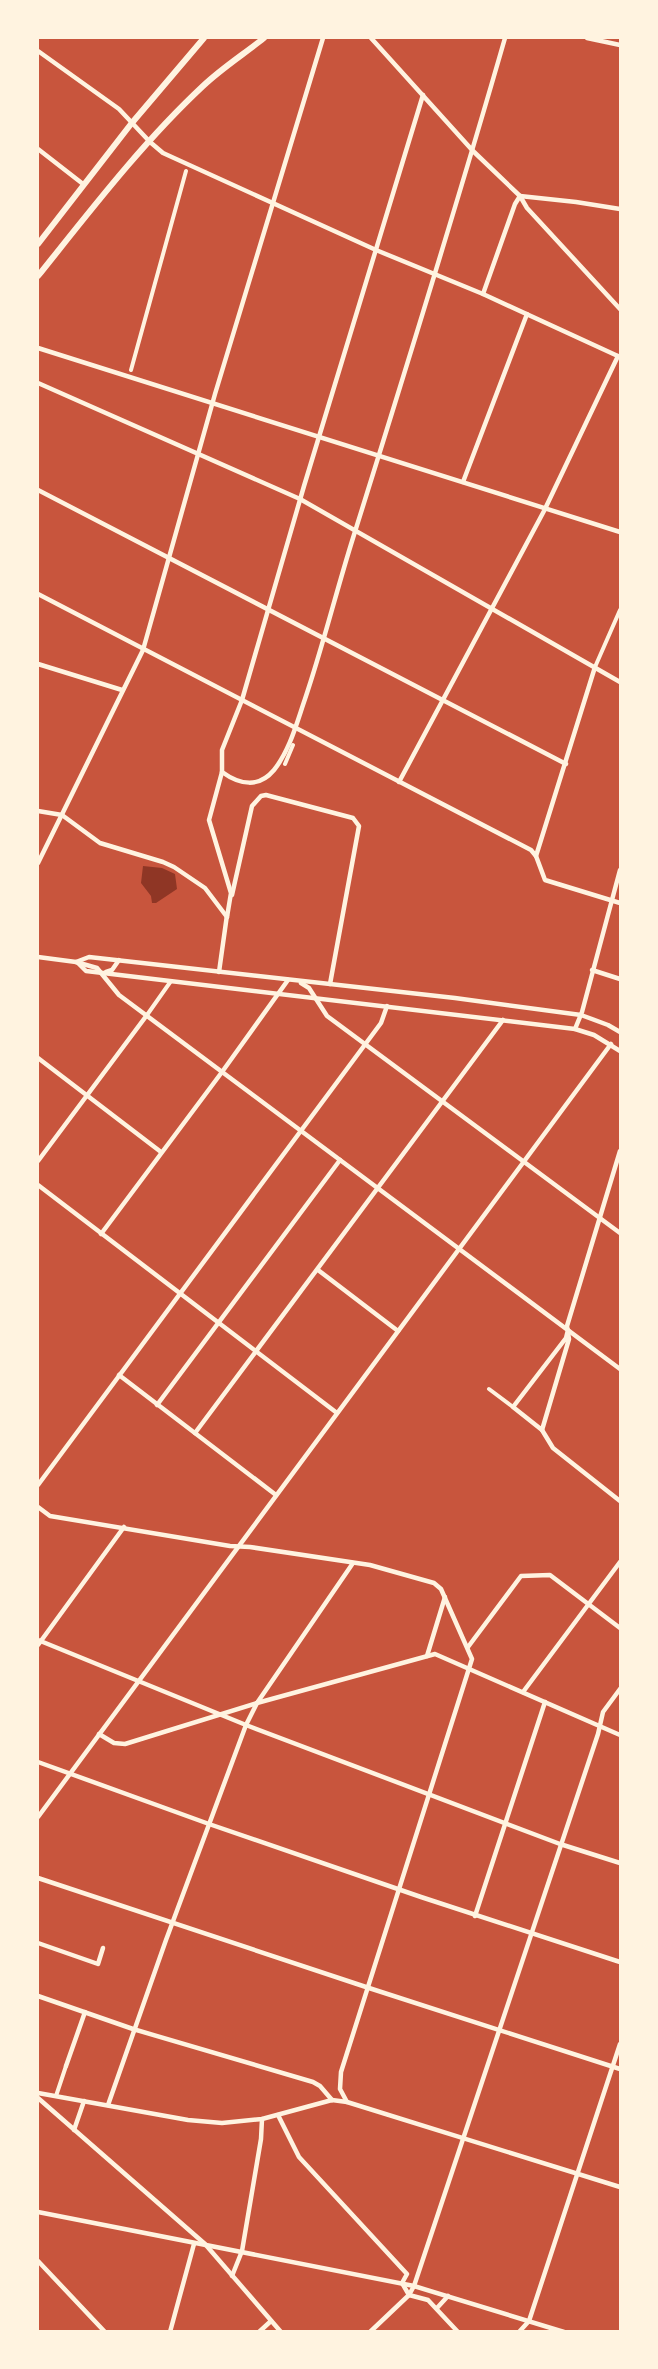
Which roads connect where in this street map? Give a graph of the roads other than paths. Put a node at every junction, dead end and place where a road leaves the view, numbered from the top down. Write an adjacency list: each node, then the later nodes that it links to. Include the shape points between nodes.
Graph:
1 (204, 38): 10 (street)
2 (264, 38): 11 (street, via 202,87)
3 (323, 38): 17 (street)
4 (371, 38): 9 (street)
5 (505, 38): 13 (street)
6 (587, 38): 7 (street)
7 (621, 45)
8 (38, 51): 10 (street, via 119,110)
9 (423, 95): 13 (street); 20 (street)
10 (131, 124): 11 (street); 15 (street)
11 (150, 142): 17 (street, via 163,153); 22 (street)
12 (38, 150): 15 (street)
13 (472, 151): 16 (street); 21 (street)
14 (186, 171): 28 (street)
15 (83, 184): 19 (street)
16 (520, 196): 18 (street); 23 (street); 24 (street)
17 (273, 203): 20 (street); 30 (street)
18 (621, 209)
19 (38, 244)
20 (376, 250): 21 (street); 31 (street)
21 (434, 275): 23 (street); 33 (street)
22 (38, 276)
23 (483, 294): 25 (street)
24 (621, 309)
25 (527, 314): 27 (street); 34 (street)
26 (38, 348): 30 (street)
27 (619, 356): 37 (street)
28 (131, 370)
29 (38, 383): 32 (street)
30 (213, 403): 31 (street); 32 (street)
31 (320, 437): 33 (street); 36 (street)
32 (199, 453): 36 (street); 40 (street)
33 (380, 457): 34 (street); 38 (street)
34 (463, 482): 37 (street)
35 (38, 490): 40 (street)
36 (300, 499): 38 (street); 43 (street)
37 (546, 508): 39 (street); 42 (street)
38 (356, 530): 42 (street); 45 (street)
39 (621, 532)
40 (169, 557): 43 (street); 46 (street)
41 (38, 594): 46 (street)
42 (492, 608): 48 (street); 52 (street)
43 (268, 610): 45 (street); 51 (street)
44 (621, 610): 48 (street)
45 (325, 639): 52 (street); 53 (street)
46 (143, 650): 50 (street); 51 (street)
47 (38, 664): 50 (street)
48 (595, 667): 49 (street); 56 (street)
49 (621, 682)
50 (122, 690): 60 (street)
51 (242, 700): 53 (street); 57 (street, via 222,750)
52 (443, 701): 56 (street); 58 (street)
53 (295, 727): 57 (street, via 274,770 264,779 242,783); 58 (street)
54 (293, 745): 55 (street)
55 (285, 764)
56 (567, 764): 61 (street)
57 (222, 772): 66 (street, via 209,820 231,892)
58 (399, 782): 61 (street)
59 (38, 811): 60 (street)
60 (62, 815): 62 (street); 66 (street, via 100,843 164,862 192,878)
61 (536, 856): 64 (street, via 545,880)
62 (38, 863)
63 (621, 870): 64 (street)
64 (611, 900): 65 (street); 70 (street)
65 (621, 903)
66 (227, 917): 71 (street); 77 (street, via 252,806 261,796 353,818 359,826)
67 (38, 957): 69 (street)
68 (119, 960): 69 (street, via 89,957); 71 (street); 72 (street, via 112,970)
69 (76, 962): 72 (street)
70 (592, 970): 73 (street); 82 (street)
71 (219, 972): 74 (street)
72 (103, 973): 75 (street); 81 (street, via 112,989)
73 (621, 979)
74 (288, 980): 76 (street); 78 (street)
75 (172, 981): 78 (street); 81 (street)
76 (296, 981): 77 (street); 79 (street, via 309,988)
77 (330, 984): 82 (street)
78 (280, 993): 79 (street); 90 (street)
79 (314, 997): 80 (street); 86 (street, via 327,1016)
80 (387, 1006): 83 (street); 86 (street, via 381,1023)
81 (147, 1015): 90 (street); 91 (street)
82 (581, 1015): 84 (street); 85 (street)
83 (504, 1020): 84 (street); 92 (street)
84 (575, 1029): 87 (street)
85 (621, 1032)
86 (365, 1044): 92 (street); 93 (street)
87 (610, 1044): 88 (street); 98 (street)
88 (621, 1051)
89 (38, 1058): 91 (street)
90 (222, 1072): 93 (street); 95 (street)
91 (87, 1096): 95 (street); 97 (street)
92 (443, 1100): 98 (street); 100 (street)
93 (300, 1132): 96 (street); 106 (street)
94 (621, 1151): 101 (street)
95 (161, 1152): 103 (street)
96 (340, 1160): 100 (street); 107 (street)
97 (38, 1161)
98 (524, 1161): 101 (street); 104 (street)
99 (38, 1185): 103 (street)
100 (377, 1188): 104 (street); 105 (street)
101 (601, 1218): 102 (street); 108 (street)
102 (621, 1233)
103 (101, 1234): 106 (street)
104 (459, 1248): 108 (street); 109 (street)
105 (318, 1270): 109 (street); 110 (street)
106 (179, 1293): 107 (street); 112 (street)
107 (218, 1323): 110 (street); 114 (street)
108 (568, 1330): 111 (street); 115 (street, via 566,1338); 117 (street)
109 (398, 1331): 116 (street)
110 (256, 1352): 116 (street); 118 (street)
111 (621, 1369)
112 (119, 1375): 114 (street); 119 (street)
113 (489, 1389): 115 (street)
114 (157, 1405): 118 (street)
115 (513, 1407): 117 (street)
116 (337, 1413): 120 (street)
117 (542, 1430): 121 (street, via 553,1448)
118 (195, 1433): 120 (street)
119 (38, 1485)
120 (276, 1495): 124 (street)
121 (621, 1501)
122 (38, 1507): 123 (street, via 50,1516)
123 (124, 1527): 124 (street); 130 (street)
124 (239, 1545): 126 (street); 134 (street)
125 (621, 1562): 128 (street)
126 (353, 1563): 127 (street, via 429,1581 438,1586); 138 (street)
127 (445, 1598): 131 (street); 132 (street)
128 (588, 1604): 129 (street); 131 (street, via 550,1575 521,1576); 136 (street)
129 (621, 1628)
130 (38, 1642): 134 (street)
131 (468, 1647): 133 (street)
132 (427, 1656): 133 (street, via 435,1654); 138 (street)
133 (471, 1668): 136 (street); 146 (street)
134 (139, 1680): 139 (street); 142 (street)
135 (621, 1689): 141 (street, via 603,1712)
136 (523, 1692): 137 (street)
137 (545, 1702): 141 (street); 149 (street)
138 (257, 1703): 139 (street); 140 (street)
139 (224, 1715): 140 (street); 142 (street, via 125,1744 114,1743)
140 (246, 1725): 146 (street); 148 (street)
141 (600, 1725): 143 (street); 150 (street)
142 (99, 1734): 145 (street)
143 (621, 1735)
144 (39, 1763): 145 (street)
145 (69, 1774): 147 (street); 148 (street)
146 (430, 1794): 149 (street); 153 (street)
147 (38, 1817)
148 (209, 1824): 153 (street); 155 (street)
149 (506, 1824): 150 (street); 154 (street)
150 (561, 1844): 151 (street); 156 (street)
151 (621, 1863)
152 (38, 1878): 155 (street)
153 (400, 1890): 154 (street); 160 (street)
154 (475, 1916): 156 (street)
155 (172, 1922): 160 (street); 163 (street)
156 (530, 1934): 159 (street); 164 (street)
157 (38, 1943): 158 (street, via 98,1964)
158 (103, 1948)
159 (621, 1962)
160 (369, 1988): 164 (street); 174 (street, via 341,2072 340,2089)
161 (38, 1996): 162 (street)
162 (85, 2012): 163 (street); 166 (street)
163 (133, 2029): 172 (street, via 313,2082); 175 (street)
164 (499, 2029): 167 (street); 179 (street)
165 (621, 2044): 167 (street)
166 (66, 2066): 170 (street)
167 (613, 2067): 168 (street); 180 (street)
168 (621, 2069)
169 (38, 2093): 170 (street)
170 (56, 2096): 173 (street)
171 (38, 2097): 178 (street)
172 (332, 2100): 174 (street); 176 (street)
173 (84, 2101): 175 (street); 178 (street)
174 (347, 2102): 179 (street)
175 (108, 2104): 177 (street, via 188,2120 222,2123)
176 (278, 2115): 177 (street); 188 (street, via 299,2157 407,2274)
177 (262, 2119): 185 (street)
178 (74, 2130): 184 (street)
179 (463, 2138): 180 (street); 189 (street)
180 (579, 2174): 181 (street); 194 (street)
181 (621, 2187)
182 (38, 2212): 183 (street)
183 (194, 2244): 184 (street); 196 (street)
184 (205, 2244): 185 (street); 187 (street)
185 (242, 2251): 187 (street); 188 (street)
186 (38, 2261): 195 (street)
187 (232, 2276): 193 (street)
188 (402, 2283): 189 (street); 190 (street)
189 (414, 2286): 190 (street); 191 (street)
190 (409, 2295): 192 (street, via 428,2300); 199 (street)
191 (448, 2296): 192 (street); 194 (street)
192 (437, 2308): 200 (street)
193 (271, 2321): 197 (street); 198 (street)
194 (529, 2321): 201 (street); 202 (street)
195 (105, 2331)
196 (170, 2331)
197 (259, 2331)
198 (281, 2331)
199 (370, 2331)
200 (458, 2331)
201 (519, 2331)
202 (564, 2331)

